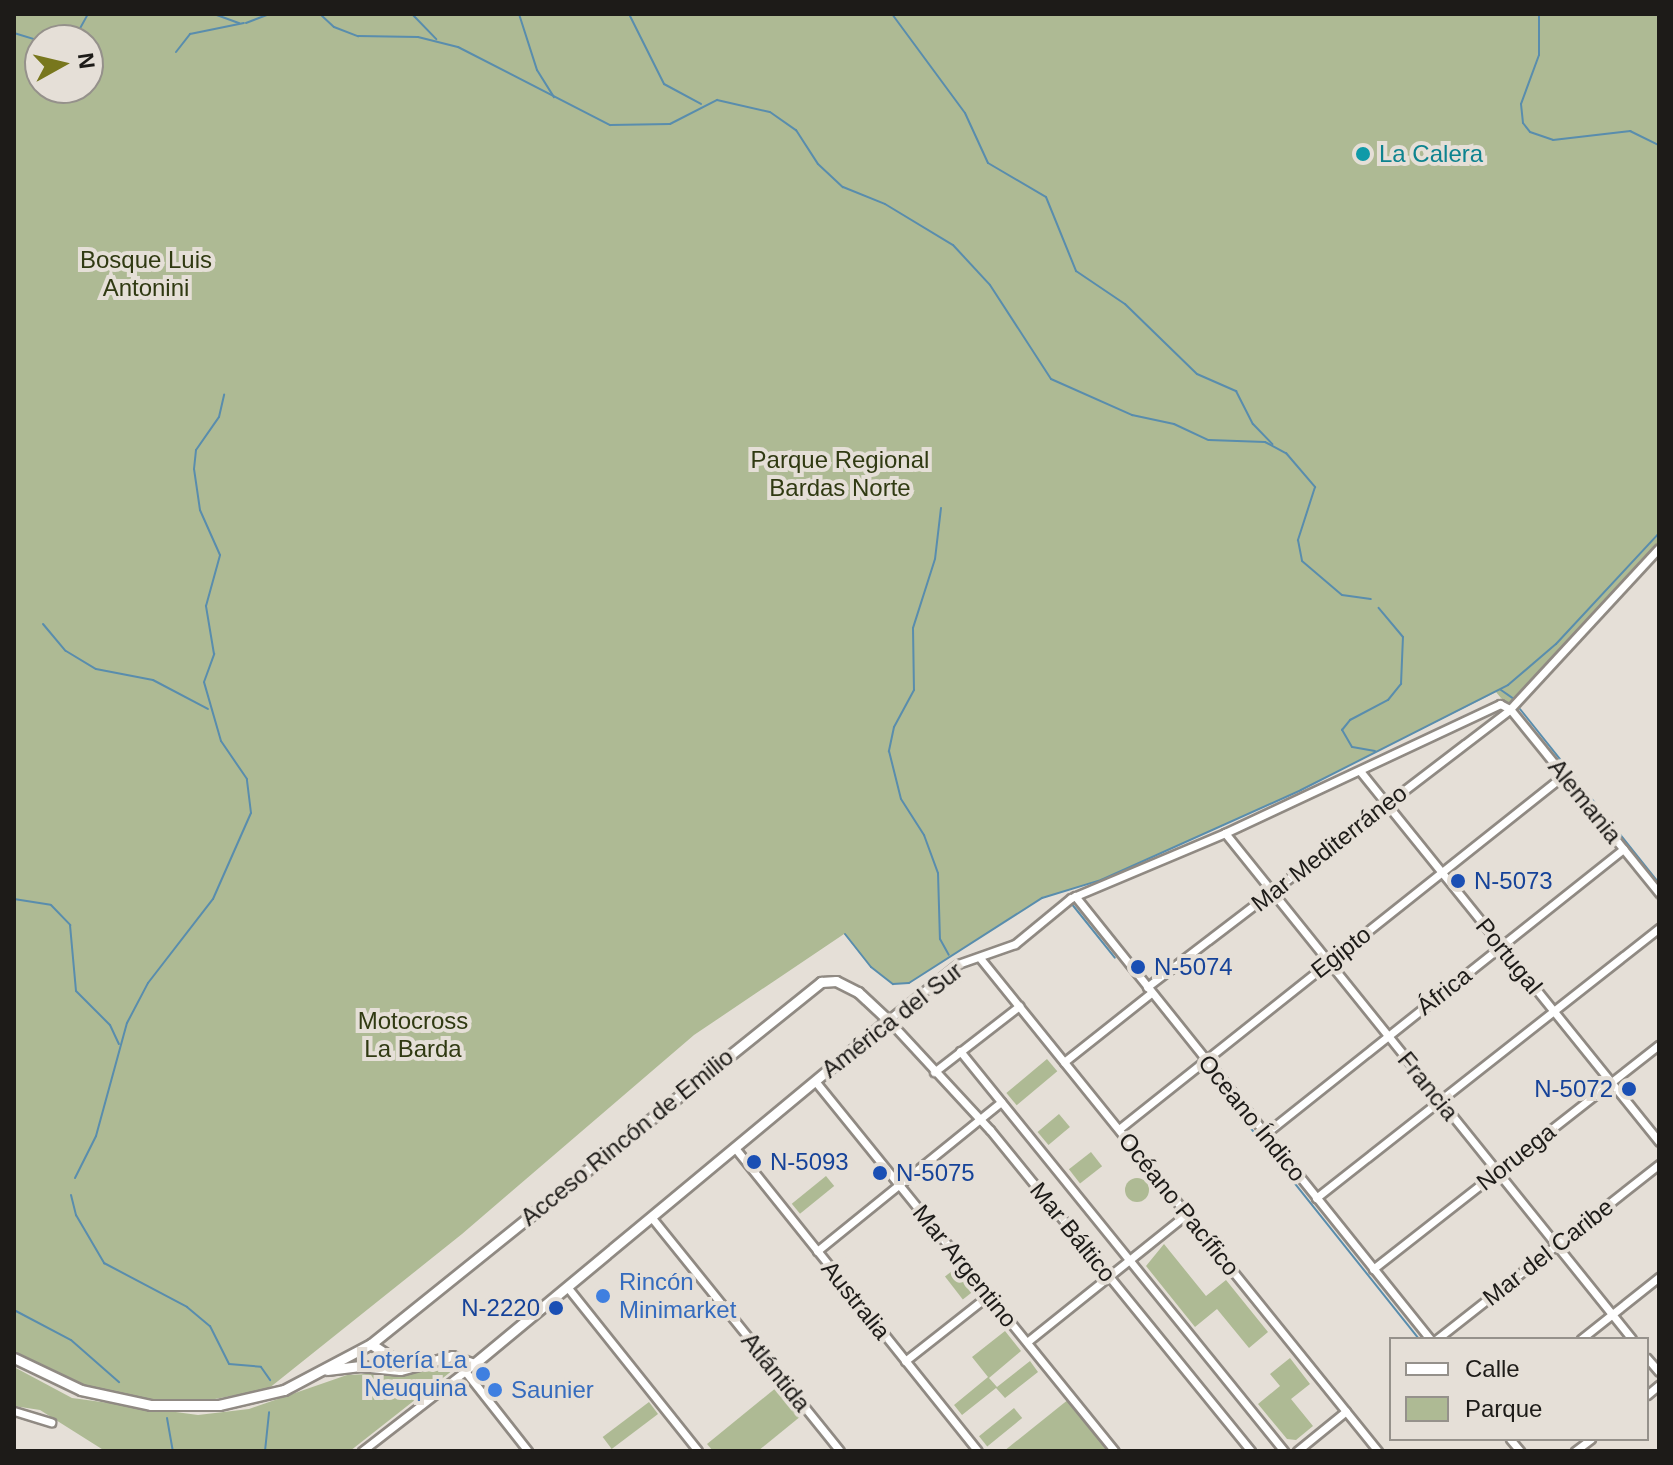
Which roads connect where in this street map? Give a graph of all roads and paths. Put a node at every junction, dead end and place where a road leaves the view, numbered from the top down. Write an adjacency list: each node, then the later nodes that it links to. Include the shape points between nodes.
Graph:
1 (1659, 548): 2 (street)
2 (1510, 709): 3 (street, América del Sur, via 1497,704); 4 (street, Alemania); 5 (street, Mar Mediterráneo)
3 (1360, 771): 5 (street, Portugal); 6 (street, América del Sur)
4 (1564, 775): 7 (street, Alemania); 8 (street, Egipto)
5 (1386, 804): 8 (street, Portugal); 9 (street, Mar Mediterráneo)
6 (1225, 833): 9 (street, Francia); 11 (street, América del Sur)
7 (1623, 849): 10 (street, Alemania); 13 (street, África)
8 (1441, 872): 13 (street, Portugal); 15 (street, Egipto)
9 (1272, 892): 15 (street, Francia); 16 (street, Mar Mediterráneo)
10 (1659, 893)
11 (1075, 896): 14 (street, América del Sur, via 1015,944); 16 (street, Oceano Índico)
12 (1659, 928): 18 (street)
13 (1501, 946): 18 (street, Portugal); 20 (street, África)
14 (980, 958): 17 (street, Océano Pacífico); 19 (street, América del Sur, via 958,964)
15 (1328, 962): 20 (street, Francia); 23 (street, Egipto)
16 (1149, 990): 23 (street, Oceano Índico); 24 (street, Mar Mediterráneo)
17 (1019, 1006): 22 (street); 24 (street, Océano Pacífico)
18 (1553, 1011): 27 (street, Portugal); 28 (street)
19 (888, 1020): 25 (street, Mar Báltico); 26 (street, América del Sur); 55 (street, Acceso Rincón de Emilio, via 858,992 836,981 821,982)
20 (1388, 1036): 28 (street, Francia); 32 (street, África)
21 (1659, 1045): 27 (street, Noruega)
22 (960, 1051): 25 (street); 29 (street, Mar Báltico)
23 (1205, 1059): 31 (street, Egipto); 32 (street, Oceano Índico)
24 (1064, 1062): 31 (street, Océano Pacífico)
25 (934, 1072): 30 (street, Mar Báltico)
26 (815, 1081): 34 (street, América del Sur); 37 (street, Mar Argentino)
27 (1611, 1083): 33 (street, Portugal); 36 (street, Noruega)
28 (1440, 1101): 36 (street, Francia); 38 (street)
29 (1001, 1102): 30 (street); 43 (street, Mar Báltico)
30 (979, 1119): 37 (street); 45 (street, Mar Báltico)
31 (1119, 1129): 39 (street, Océano Pacífico)
32 (1265, 1134): 38 (street, Oceano Índico)
33 (1659, 1142)
34 (735, 1148): 40 (street, América del Sur); 42 (street, Australia)
35 (1659, 1164): 41 (street, Mar del Caribe)
36 (1497, 1172): 41 (street, Francia); 44 (street, Noruega)
37 (899, 1184): 42 (street); 48 (street, Mar Argentino)
38 (1316, 1198): 44 (street, Oceano Índico)
39 (1187, 1214): 43 (street); 63 (street, Océano Pacífico)
40 (652, 1218): 47 (street, América del Sur); 70 (street, Atlántida)
41 (1556, 1245): 49 (street, Francia); 51 (street, Mar del Caribe)
42 (817, 1251): 57 (street, Australia)
43 (1129, 1260): 45 (street); 74 (street, Mar Báltico)
44 (1373, 1269): 50 (street, Oceano Índico)
45 (1108, 1276): 54 (street); 73 (street, Mar Báltico)
46 (1659, 1277): 49 (street)
47 (568, 1288): 58 (street, América del Sur); 69 (street)
48 (989, 1295): 54 (street, Mar Argentino); 57 (street)
49 (1612, 1314): 52 (street); 53 (street, Francia)
50 (1428, 1337)
51 (1440, 1337)
52 (1583, 1337)
53 (1630, 1337)
54 (1027, 1342): 72 (street, Mar Argentino)
55 (371, 1344): 59 (street); 60 (street, Acceso Rincón de Emilio)
56 (14, 1358): 60 (street, Acceso Rincón de Emilio, via 81,1390 168,1407 252,1399)
57 (905, 1361): 71 (street, Australia)
58 (474, 1364): 59 (street, Acceso Rincón de Emilio, via 452,1356); 61 (street, América del Sur)
59 (409, 1369): 60 (street, Acceso Rincón de Emilio)
60 (327, 1370)
61 (465, 1371): 65 (street, América del Sur); 68 (street)
62 (14, 1411): 64 (street)
63 (1346, 1411): 75 (street); 76 (street, Océano Pacífico)
64 (51, 1422)
65 (372, 1443): 66 (street, América del Sur); 67 (street)
66 (362, 1451)
67 (378, 1451)
68 (528, 1451)
69 (698, 1451)
70 (840, 1451)
71 (978, 1451)
72 (1115, 1451)
73 (1251, 1451)
74 (1284, 1451)
75 (1297, 1451)
76 (1378, 1451)

